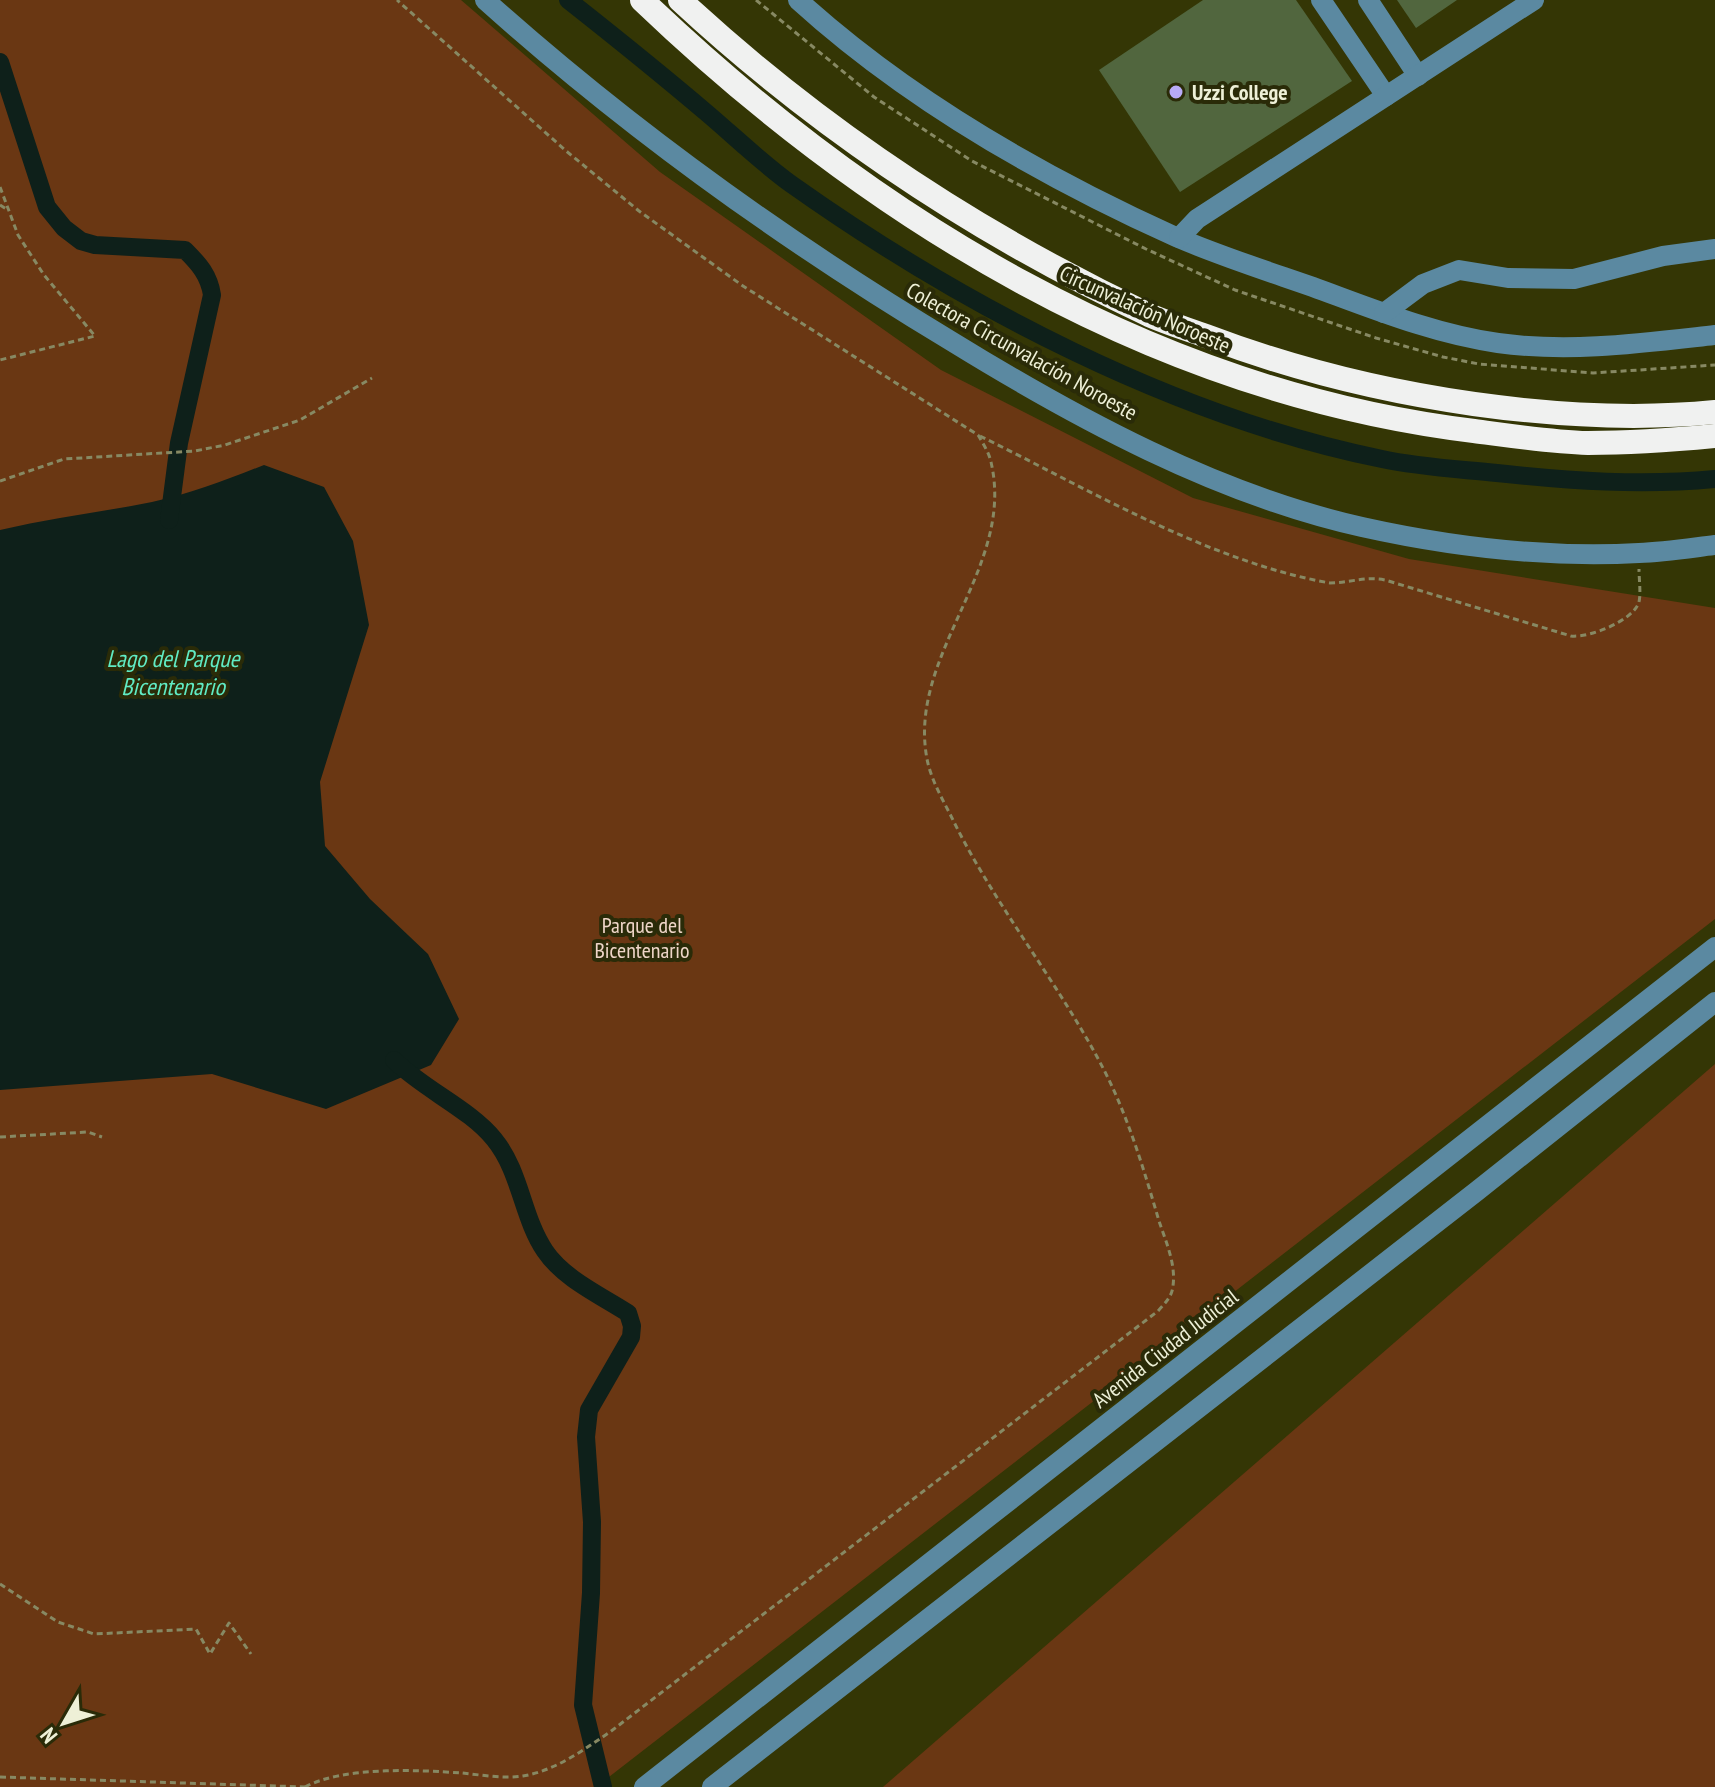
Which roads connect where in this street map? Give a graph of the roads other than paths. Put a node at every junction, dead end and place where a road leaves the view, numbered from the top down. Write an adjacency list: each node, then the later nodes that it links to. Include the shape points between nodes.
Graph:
1 (485, 0): 16 (street, Colectora Circunvalación Noroeste, via 696,174 893,306 1072,412 1226,484 1360,527 1511,551 1639,553)
2 (642, 0): 15 (highway, Circunvalación Noroeste, via 830,162 956,245 1071,308 1181,358 1326,404 1418,424 1587,443)
3 (680, 0): 14 (highway, Circunvalación Noroeste, via 800,102 950,208 1151,316 1252,353 1418,396 1584,414)
4 (798, 0): 10 (street, via 876,65 936,106 1088,194)
5 (1321, 0): 9 (street)
6 (1368, 0): 8 (street)
7 (1534, 0): 8 (street)
8 (1418, 76): 9 (street)
9 (1386, 96): 10 (street, via 1197,219)
10 (1179, 238): 12 (street)
11 (1715, 249): 12 (street, via 1574,279 1508,278 1459,270 1423,284)
12 (1384, 313): 13 (street, via 1450,334 1562,348)
13 (1715, 335)
14 (1715, 412)
15 (1715, 436)
16 (1715, 545)
17 (1715, 947): 19 (street, Avenida Ciudad Judicial)
18 (1715, 1002): 20 (street)
19 (644, 1787)
20 (712, 1787)

